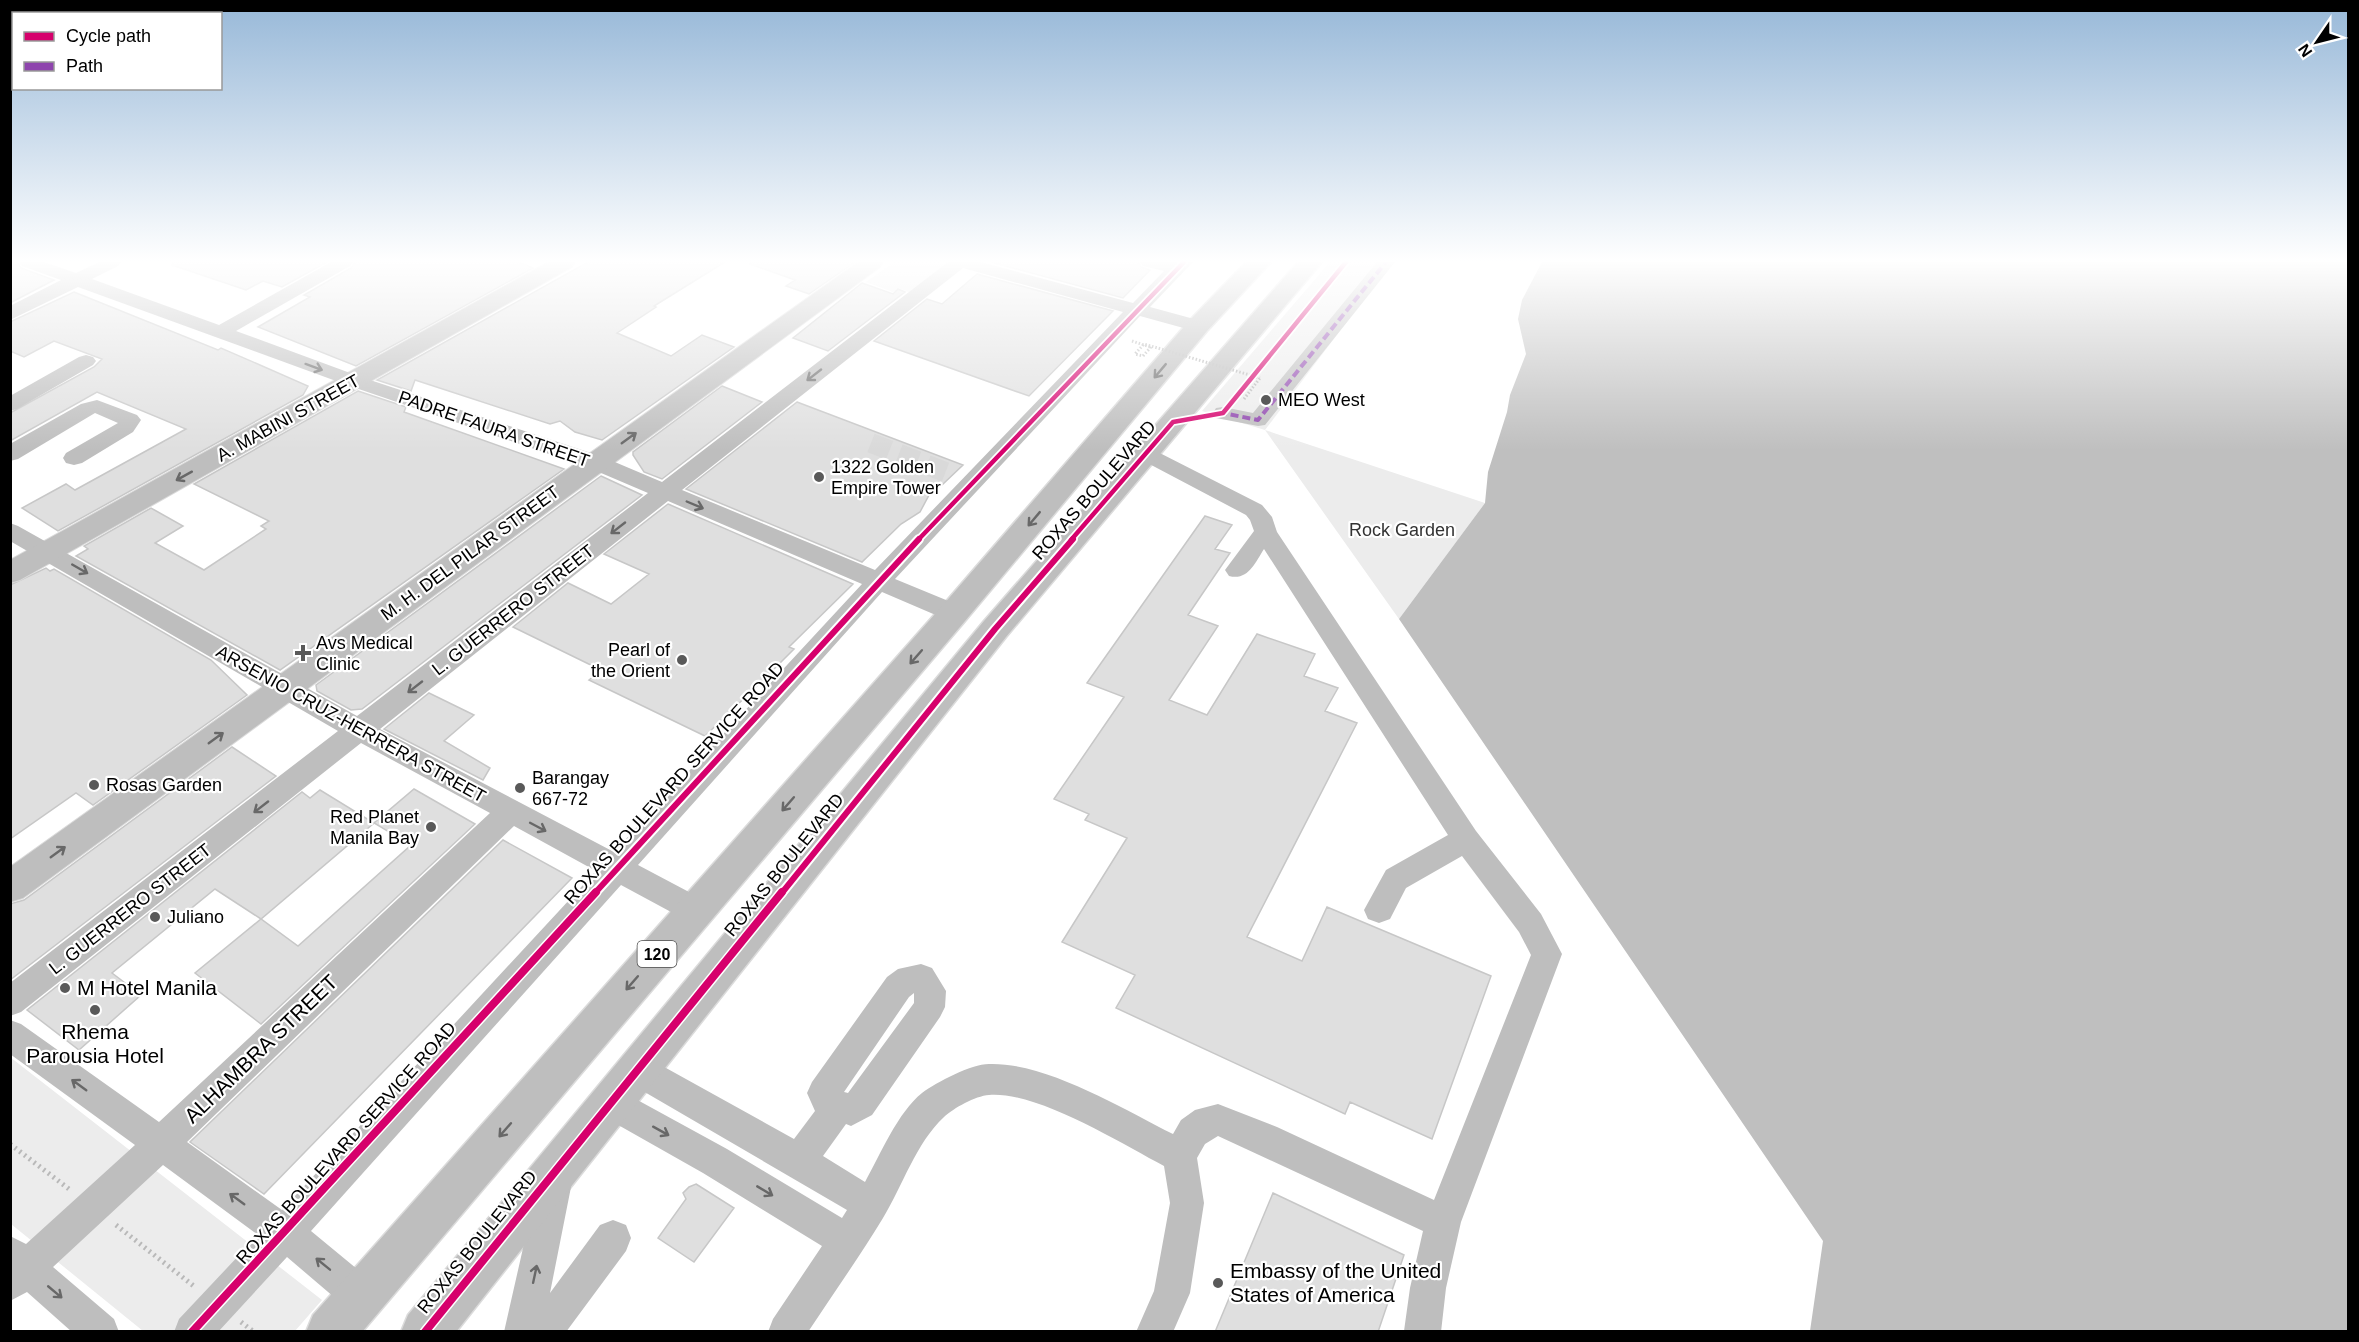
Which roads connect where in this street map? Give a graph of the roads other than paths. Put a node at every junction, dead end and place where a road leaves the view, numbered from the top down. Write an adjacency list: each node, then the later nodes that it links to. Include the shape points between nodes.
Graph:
1 (196, 325): 11 (street, PADRE FAURA STREET)
2 (234, 325): 11 (street)
3 (453, 325): 13 (main road, A. MABINI STREET)
4 (786, 325): 19 (main road, M. H. DEL PILAR STREET, one-way to 4)
5 (879, 325): 20 (street, L. GUERRERO STREET, one-way to 20)
6 (1121, 325): 26 (street, ROXAS BOULEVARD SERVICE ROAD, via 962,479)
7 (1193, 325): 10 (street)
8 (1256, 325): 16 (highway, ROXAS BOULEVARD)
9 (1335, 325): 15 (street, via 1258,420)
10 (1198, 326): 27 (highway, ROXAS BOULEVARD / 120, one-way to 27)
11 (219, 333): 13 (street, PADRE FAURA STREET, one-way to 13)
12 (86, 361): 14 (street)
13 (354, 381): 19 (street, PADRE FAURA STREET); 23 (main road, A. MABINI STREET, one-way to 23)
14 (10, 405)
15 (1223, 413)
16 (1146, 453): 22 (street, via 1254,510); 38 (highway, ROXAS BOULEVARD, via 995,629)
17 (10, 454): 18 (street, via 88,408 98,406 130,420 126,427)
18 (74, 458)
19 (596, 462): 20 (street, PADRE FAURA STREET); 28 (main road, M. H. DEL PILAR STREET)
20 (664, 492): 26 (street, PADRE FAURA STREET, one-way to 26); 29 (street, L. GUERRERO STREET, one-way to 29)
21 (10, 531): 23 (street, ARSENIO CRUZ-HERRERA STREET)
22 (1266, 533): 24 (street); 31 (street)
23 (50, 552): 25 (main road, A. MABINI STREET); 28 (street, ARSENIO CRUZ-HERRERA STREET, one-way to 28)
24 (1237, 570)
25 (10, 573)
26 (878, 582): 27 (street, PADRE FAURA STREET); 32 (street, ROXAS BOULEVARD SERVICE ROAD)
27 (954, 613): 34 (highway, ROXAS BOULEVARD / 120, one-way to 34)
28 (285, 688): 29 (street, ARSENIO CRUZ-HERRERA STREET); 33 (main road, M. H. DEL PILAR STREET, one-way to 28)
29 (359, 730): 30 (street, ARSENIO CRUZ-HERRERA STREET); 36 (street, L. GUERRERO STREET, one-way to 36)
30 (510, 812): 32 (street, ARSENIO CRUZ-HERRERA STREET, one-way to 32); 41 (street, ALHAMBRA STREET)
31 (1466, 839): 35 (street, via 1396,879); 46 (street, via 1530,923 1547,958)
32 (616, 869): 34 (street, ARSENIO CRUZ-HERRERA STREET); 47 (street, ROXAS BOULEVARD SERVICE ROAD)
33 (10, 887)
34 (695, 910): 51 (highway, ROXAS BOULEVARD / 120, one-way to 51)
35 (1379, 910)
36 (10, 1002)
37 (10, 1035): 41 (street, one-way to 37)
38 (636, 1069): 39 (highway, ROXAS BOULEVARD); 43 (street)
39 (609, 1102): 44 (highway, ROXAS BOULEVARD); 49 (street, one-way to 49, via 716,1161)
40 (839, 1106): 43 (street)
41 (161, 1144): 47 (street, one-way to 41); 50 (street, ALHAMBRA STREET, via 92,1207)
42 (1179, 1156): 45 (street, via 1034,1084 988,1079 959,1089 933,1105 913,1130); 46 (street, via 1193,1132 1218,1120); 60 (street, via 1187,1203 1172,1293)
43 (799, 1161): 45 (street)
44 (559, 1163): 56 (highway, ROXAS BOULEVARD); 57 (street, one-way to 44)
45 (871, 1205): 49 (street)
46 (1443, 1222): 52 (street)
47 (285, 1233): 51 (street, one-way to 47); 54 (street, ROXAS BOULEVARD SERVICE ROAD)
48 (613, 1238): 58 (street)
49 (847, 1241): 59 (street)
50 (16, 1268): 53 (street, one-way to 53)
51 (361, 1296): 55 (highway, ROXAS BOULEVARD / 120)
52 (1423, 1331)
53 (101, 1332)
54 (192, 1332)
55 (330, 1332)
56 (424, 1332)
57 (523, 1332)
58 (543, 1332)
59 (786, 1332)
60 (1154, 1332)

